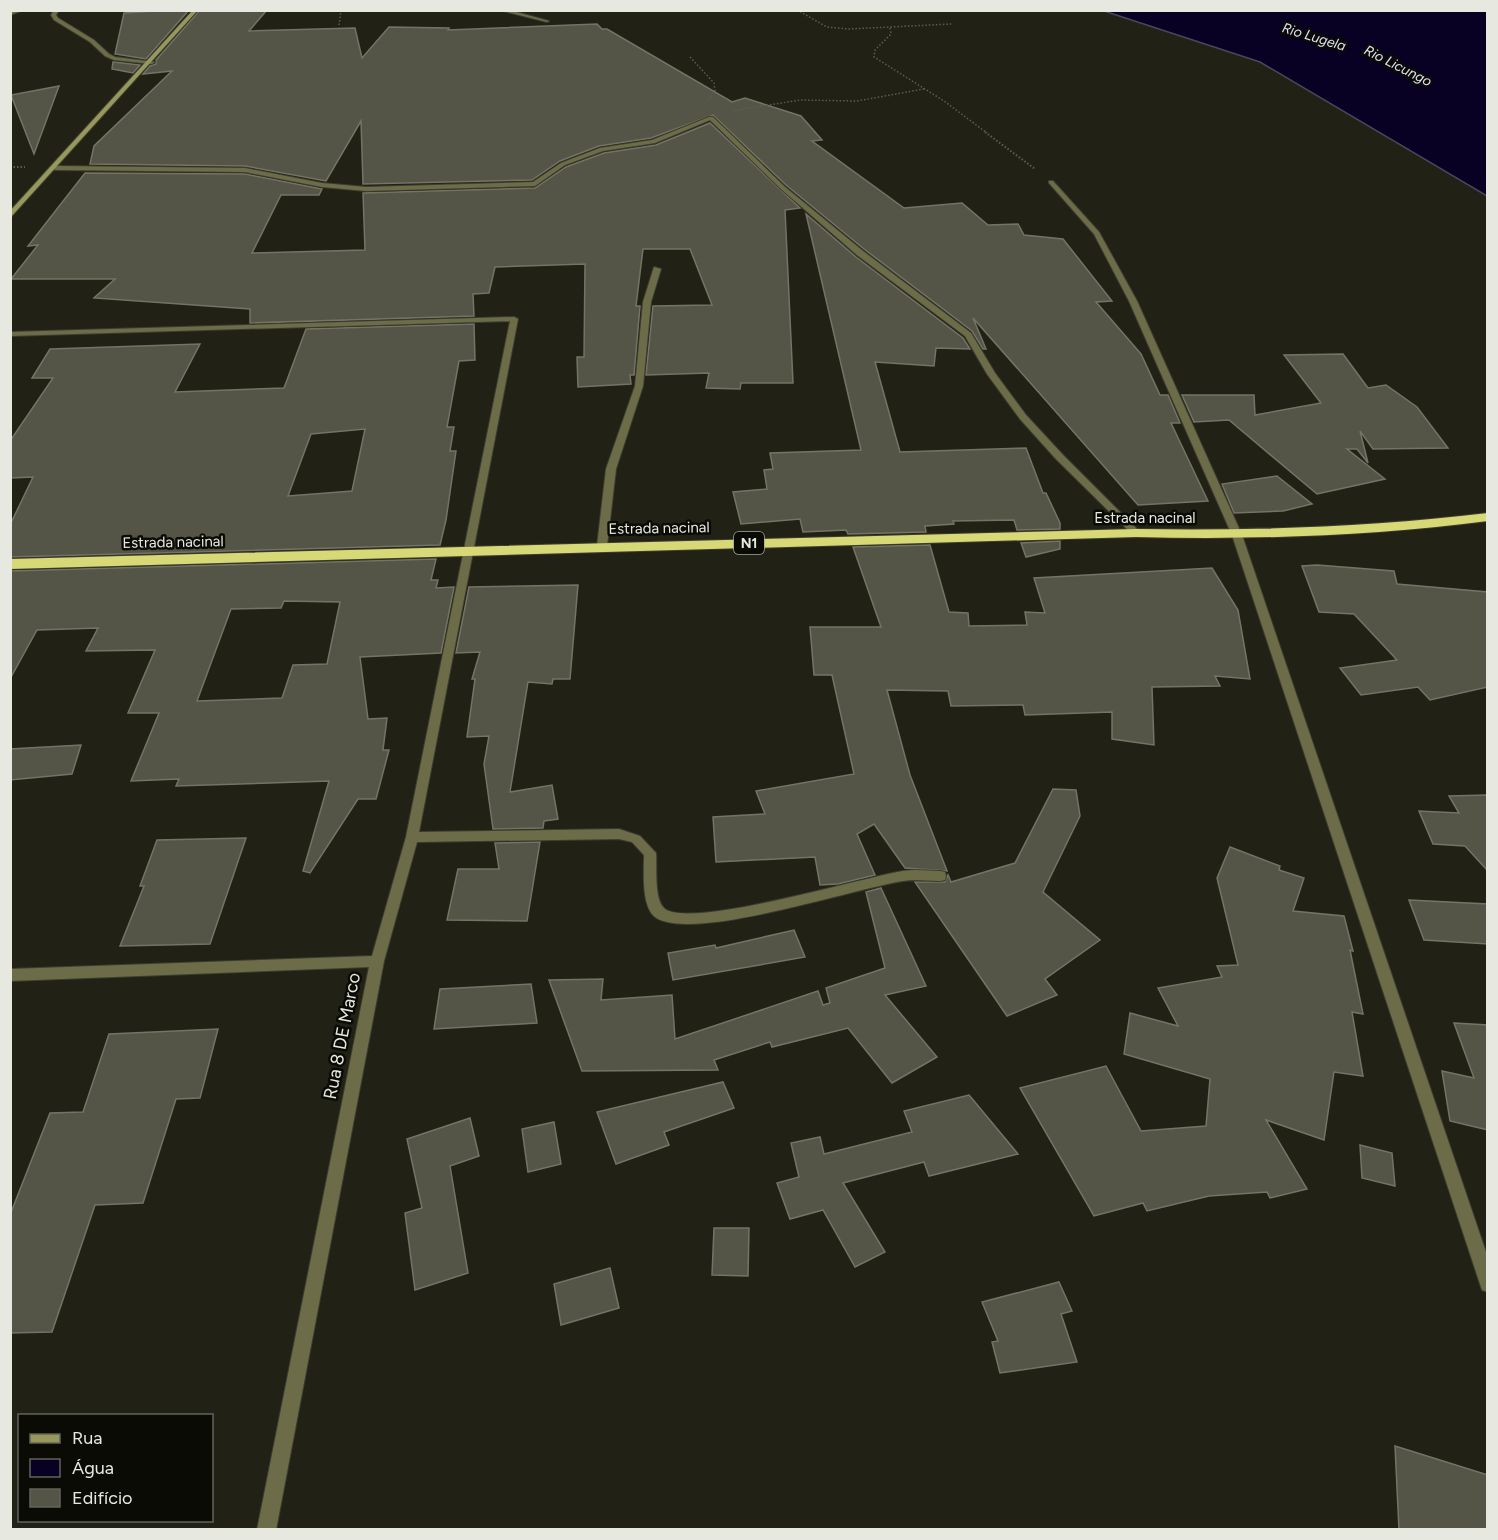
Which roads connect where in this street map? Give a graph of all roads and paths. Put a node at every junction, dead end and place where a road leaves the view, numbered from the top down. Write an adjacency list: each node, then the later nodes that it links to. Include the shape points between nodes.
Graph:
1 (22, 10): 7 (street)
2 (57, 10): 13 (street, via 56,20 92,41 107,55)
3 (196, 10): 13 (main road)
4 (341, 10): 10 (path)
5 (501, 10): 8 (street)
6 (797, 10): 11 (path, via 827,27)
7 (10, 14)
8 (547, 21)
9 (952, 24): 11 (path)
10 (339, 25)
11 (890, 28): 14 (path, via 891,34 875,50 874,57)
12 (690, 57): 15 (path, via 714,83 715,91 706,105)
13 (152, 62): 16 (main road)
14 (924, 89): 15 (path, via 857,101 810,100 741,108); 17 (path)
15 (711, 118): 16 (street, via 653,142 602,149 563,164 535,184 366,189 245,170); 22 (street, via 783,188 968,335 999,387 1031,426)
16 (55, 168): 18 (main road)
17 (1051, 182): 23 (street, via 1097,233 1133,301)
18 (10, 216)
19 (657, 269): 24 (street, via 647,302 639,386 611,469)
20 (10, 334): 25 (street, Rua 8 DE Marco, via 515,315)
21 (1488, 517): 23 (highway, Estrada nacinal / N1)
22 (1136, 533): 23 (highway, Estrada nacinal / N1); 24 (highway, Estrada nacinal / N1)
23 (1237, 535): 31 (street)
24 (602, 546): 25 (highway, Estrada nacinal / N1)
25 (467, 553): 26 (highway, Estrada nacinal / N1); 27 (street, Rua 8 DE Marco)
26 (10, 564)
27 (412, 837): 28 (street, via 619,834 636,839 651,853 652,903 661,914 681,919 716,917 902,876); 29 (street, Rua 8 DE Marco)
28 (940, 876)
29 (377, 961): 30 (street); 32 (street, Rua 8 DE Marco)
30 (10, 975)
31 (1488, 1284)
32 (266, 1530)

